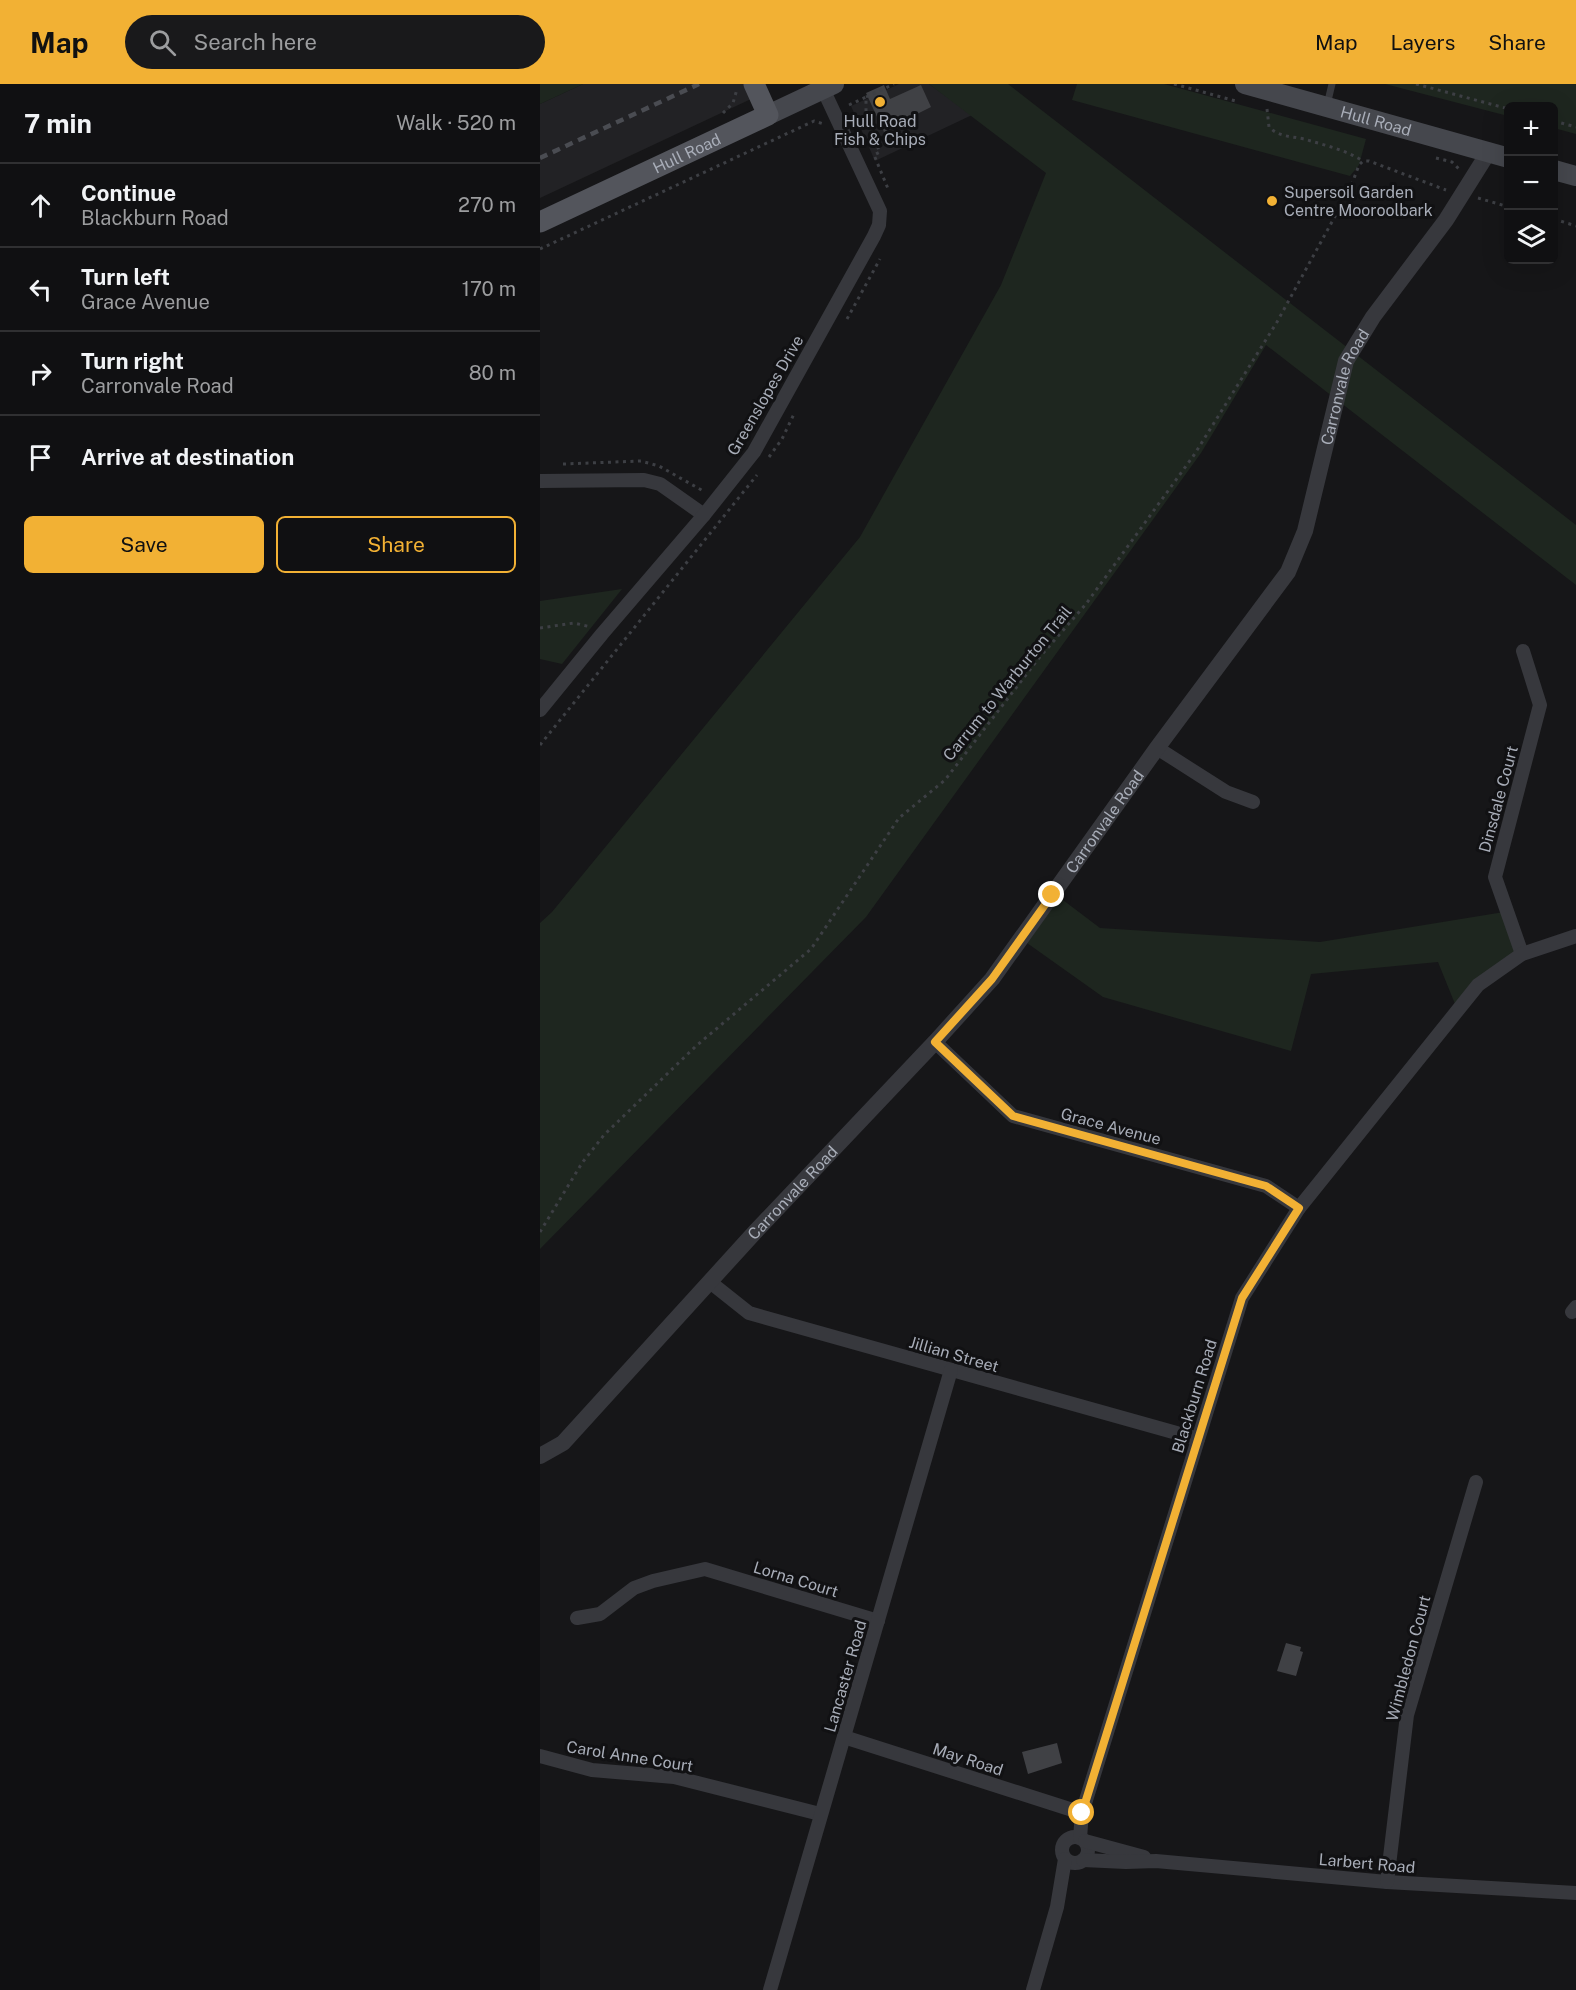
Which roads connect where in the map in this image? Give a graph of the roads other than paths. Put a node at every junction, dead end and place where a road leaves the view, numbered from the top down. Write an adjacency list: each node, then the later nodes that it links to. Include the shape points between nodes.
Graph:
1 (754, 84): 6 (main road)
2 (1332, 84): 5 (lane)
3 (828, 86): 6 (main road, Hull Road); 13 (street, Greenslopes Drive, via 880,211 879,225 754,452)
4 (1246, 94): 5 (main road, Hull Road)
5 (1326, 107): 7 (main road, Hull Road)
6 (768, 115): 11 (main road, Hull Road)
7 (1488, 153): 8 (main road, Hull Road); 16 (street, Carronvale Road, via 1446,220 1373,317 1346,361 1305,531 1288,572)
8 (1504, 157)
9 (1558, 171): 10 (main road)
10 (1576, 176)
11 (540, 222)
12 (540, 481): 13 (street, via 644,480 660,484)
13 (704, 515): 15 (street, Greenslopes Drive)
14 (1522, 651): 19 (street, Dinsdale Court, via 1540,705 1495,877)
15 (540, 710)
16 (1157, 748): 17 (street, via 1226,792); 20 (street, Carronvale Road, via 992,979)
17 (1253, 802)
18 (1576, 936): 19 (street, Blackburn Road)
19 (1522, 954): 21 (street, Blackburn Road, via 1478,985)
20 (935, 1042): 21 (street, Grace Avenue, via 1013,1116 1266,1186); 22 (street, Carronvale Road)
21 (1299, 1208): 24 (street, Blackburn Road, via 1242,1298)
22 (710, 1282): 23 (street, Jillian Street, via 749,1313); 25 (street, Carronvale Road, via 563,1443)
23 (951, 1370): 24 (street, Jillian Street); 28 (street, Lancaster Road)
24 (1198, 1439): 31 (street, Blackburn Road)
25 (540, 1456)
26 (1476, 1482): 38 (street, Wimbledon Court, via 1407,1715)
27 (577, 1618): 28 (street, Lorna Court, via 600,1614 634,1588 705,1569)
28 (878, 1621): 29 (street, Lancaster Road)
29 (844, 1737): 31 (street, May Road); 32 (street, Lancaster Road)
30 (540, 1756): 32 (street, Carol Anne Court, via 592,1770 674,1777)
31 (1082, 1813): 33 (street, Blackburn Road); 34 (street, Blackburn Road)
32 (820, 1814): 41 (street, Lancaster Road)
33 (1082, 1840): 34 (street); 36 (street, Larbert Road); 37 (street, via 1088,1851)
34 (1065, 1841): 35 (street, via 1061,1850)
35 (1065, 1859): 37 (street); 40 (street)
36 (1156, 1860): 37 (street, Larbert Road); 38 (street, Larbert Road)
37 (1081, 1861): 40 (street)
38 (1387, 1882): 39 (street, Larbert Road)
39 (1576, 1893)
40 (1057, 1907): 42 (street)
41 (770, 1990)
42 (1033, 1990)

